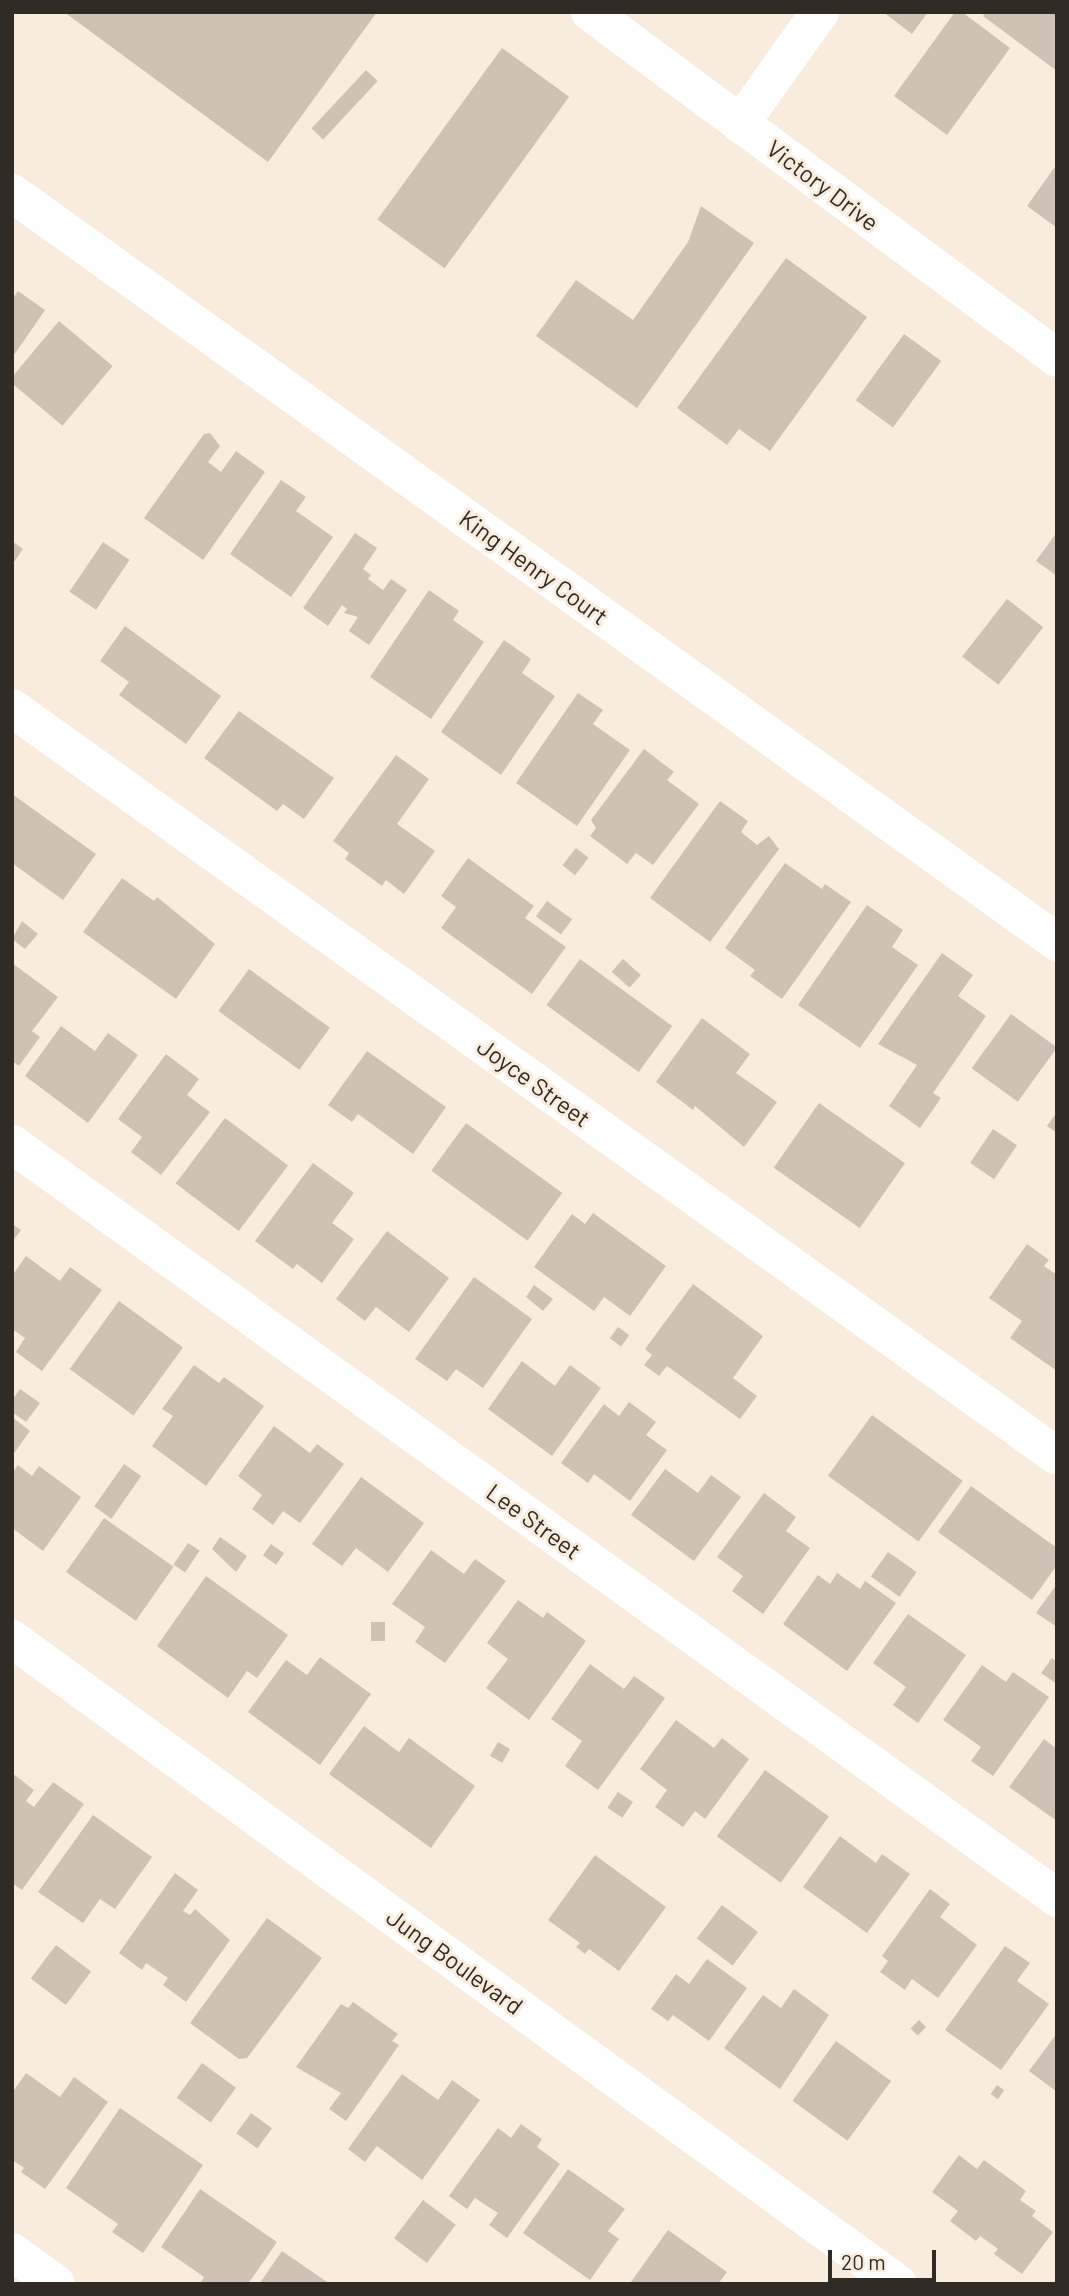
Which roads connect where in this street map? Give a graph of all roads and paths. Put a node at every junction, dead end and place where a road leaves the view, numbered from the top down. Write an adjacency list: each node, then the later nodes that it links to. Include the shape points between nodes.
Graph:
1 (590, 12): 3 (street, Victory Drive)
2 (820, 12): 3 (street)
3 (740, 124): 5 (street, Victory Drive)
4 (12, 193): 7 (street, King Henry Court)
5 (1057, 358)
6 (12, 708): 9 (street, Joyce Street)
7 (1057, 942)
8 (12, 1144): 11 (street, Lee Street)
9 (1057, 1456)
10 (12, 1639): 14 (street, Jung Boulevard)
11 (1057, 1898)
12 (12, 2252): 13 (street)
13 (56, 2284)
14 (898, 2284)

